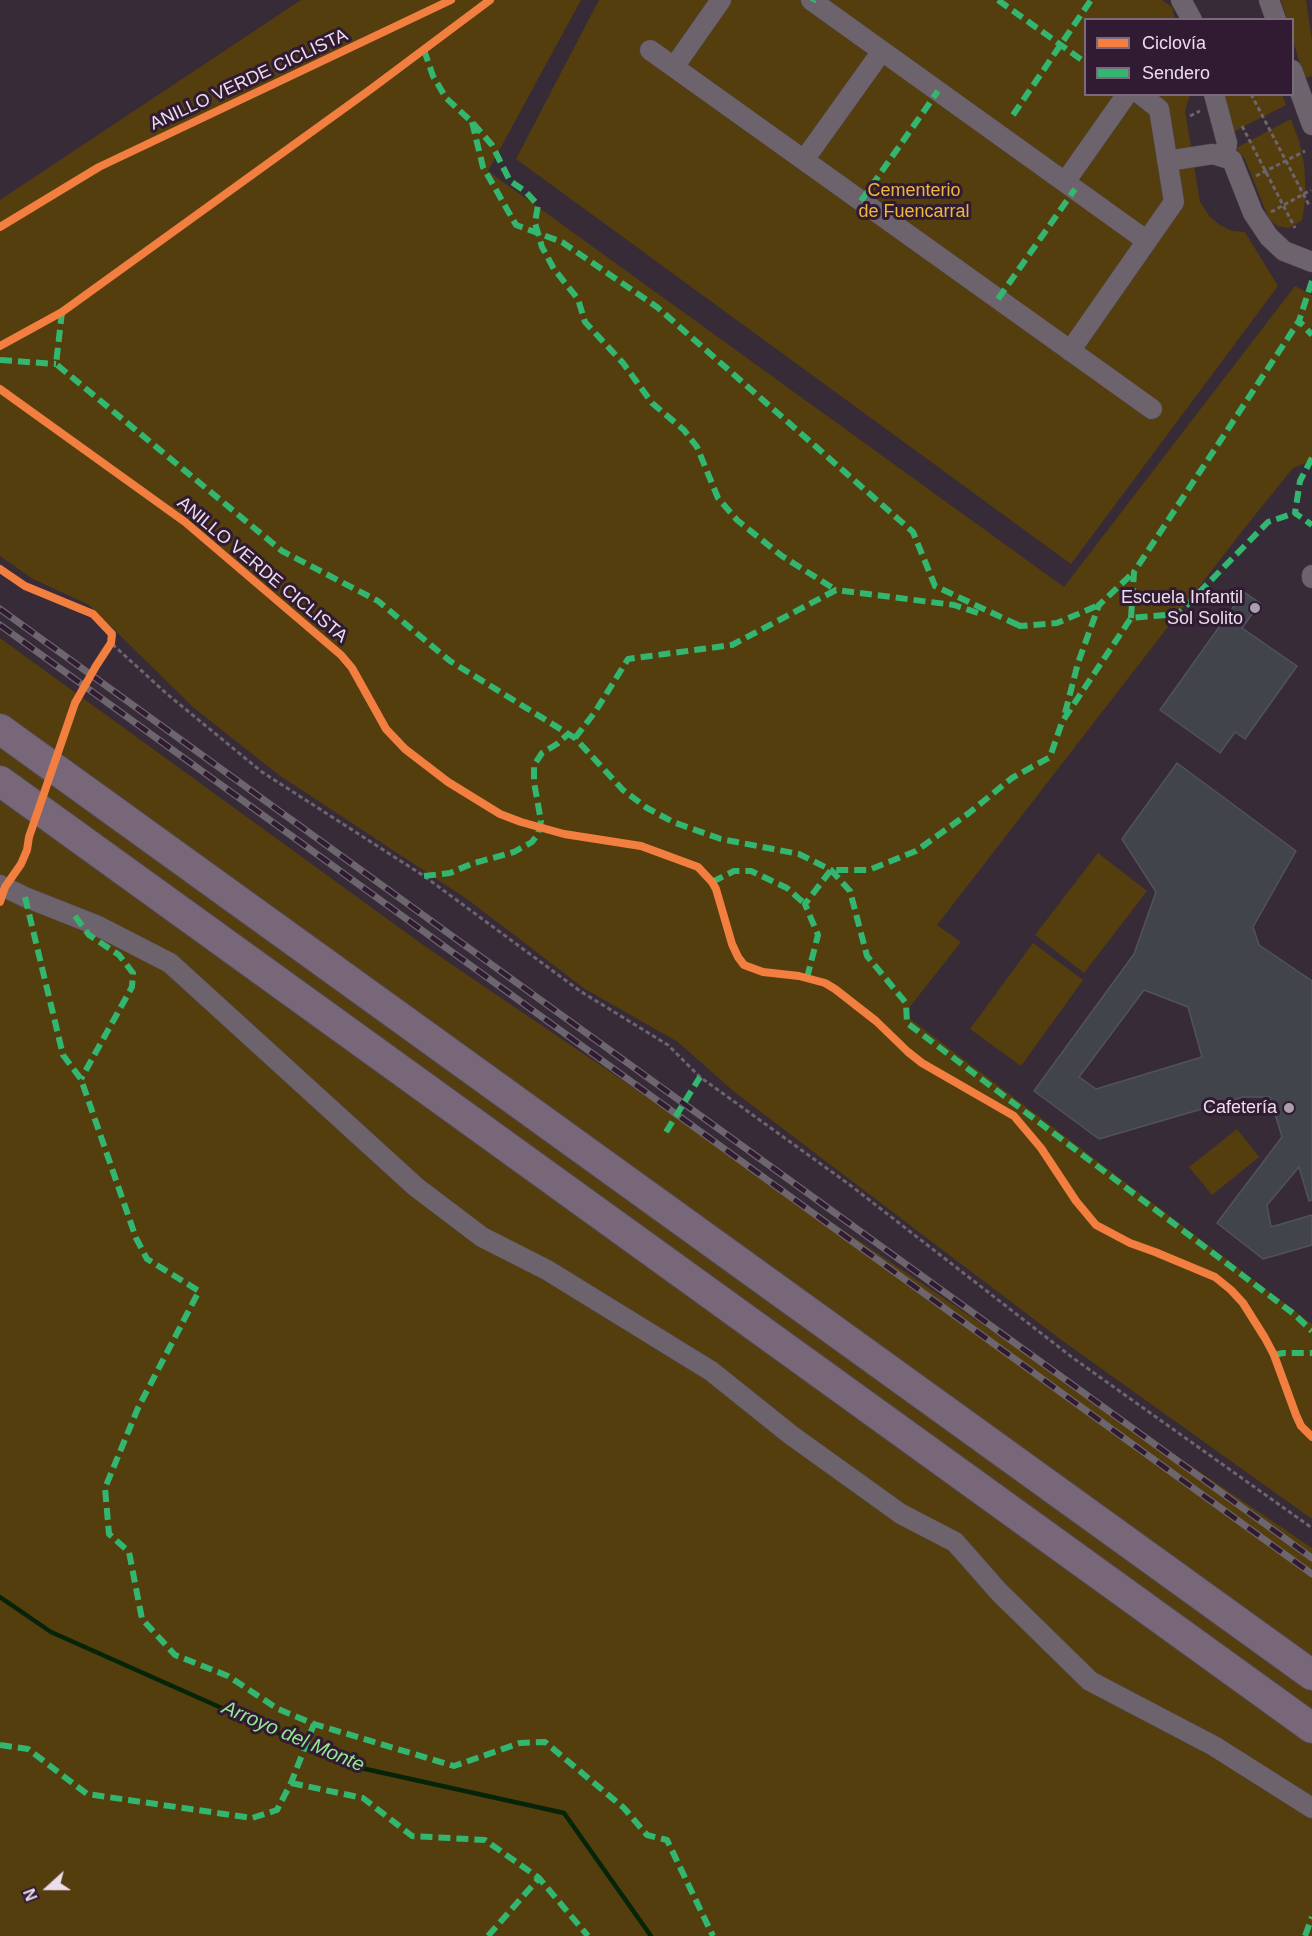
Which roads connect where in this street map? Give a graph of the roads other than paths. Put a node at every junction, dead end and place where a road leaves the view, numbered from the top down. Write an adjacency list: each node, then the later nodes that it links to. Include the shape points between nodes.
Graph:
1 (721, 0): 9 (street)
2 (811, 0): 8 (street)
3 (1181, 0): 5 (street)
4 (1269, 0): 6 (street)
5 (1191, 18)
6 (1275, 18)
7 (650, 50): 9 (street)
8 (882, 51): 16 (street); 18 (street)
9 (674, 67): 16 (street)
10 (1294, 73): 14 (street)
11 (1126, 96): 18 (street)
12 (1143, 96): 17 (street, via 1159,109)
13 (1215, 96): 15 (street, via 1227,143)
14 (1312, 125)
15 (1225, 156): 17 (street, via 1213,154); 20 (street, via 1232,160 1253,213 1269,237 1284,251)
16 (804, 160): 21 (street)
17 (1167, 161): 19 (street, via 1174,202)
18 (1065, 182): 19 (street)
19 (1147, 241): 21 (street)
20 (1312, 262)
21 (1070, 351): 22 (street)
22 (1152, 410)
23 (0, 729): 26 (highway)
24 (0, 781): 27 (highway)
25 (0, 885): 28 (street, via 96,925 170,963 416,1187 482,1237 547,1270 711,1371 791,1435 901,1514 955,1542 999,1592 1090,1682 1214,1746)
26 (1312, 1675)
27 (1312, 1728)
28 (1312, 1808)

